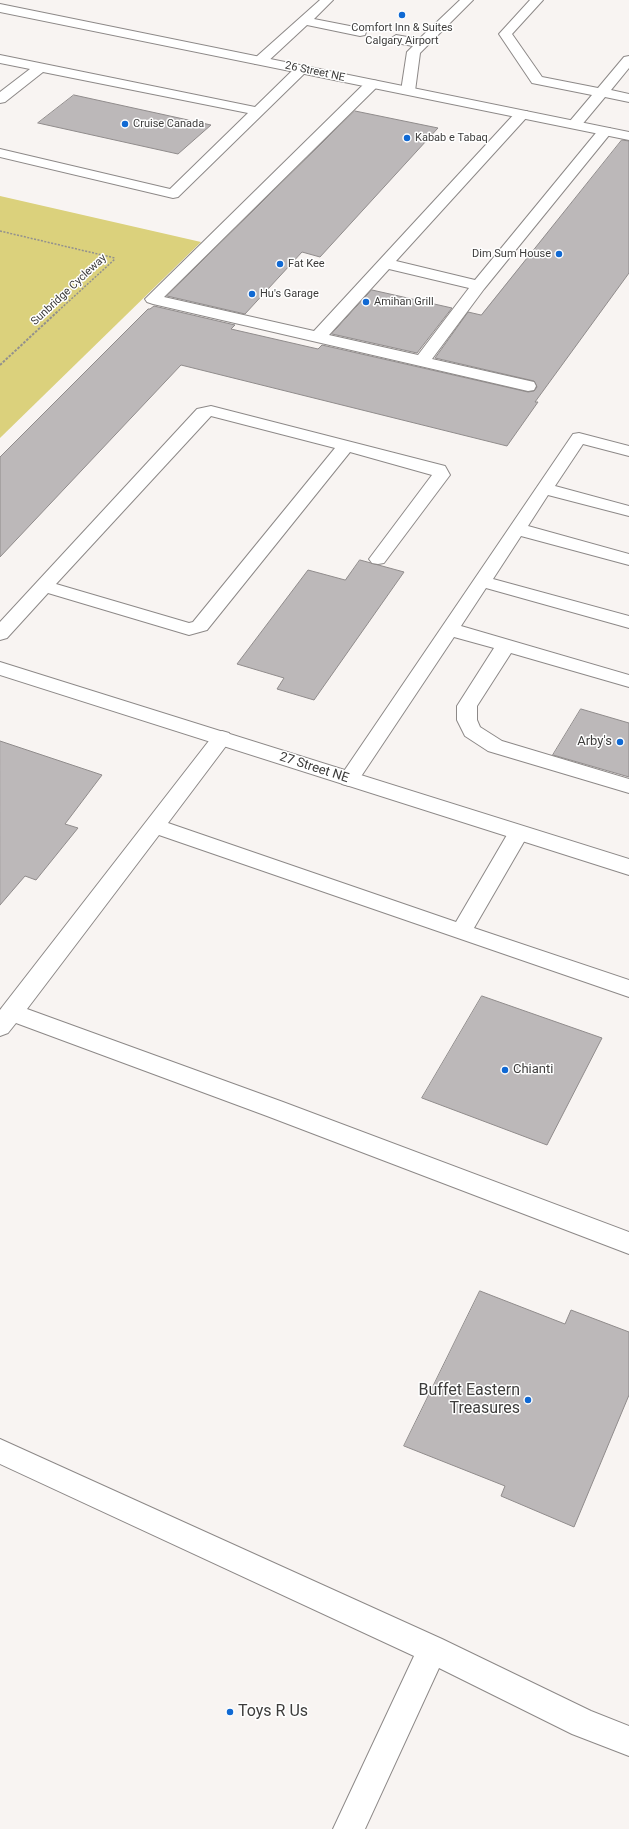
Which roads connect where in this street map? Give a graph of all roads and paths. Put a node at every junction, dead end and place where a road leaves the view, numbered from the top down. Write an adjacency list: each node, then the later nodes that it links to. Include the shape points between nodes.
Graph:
1 (327, 0): 5 (street)
2 (467, 0): 8 (street)
3 (537, 0): 16 (street, via 505,34 537,80)
4 (0, 8): 11 (street, 26 Street NE)
5 (304, 21): 6 (street); 11 (street)
6 (360, 32)
7 (396, 39): 8 (street)
8 (423, 44): 15 (street, via 414,52)
9 (0, 59): 12 (street)
10 (629, 60): 16 (street)
11 (260, 61): 13 (street, 26 Street NE)
12 (40, 68): 18 (street); 19 (street)
13 (302, 69): 14 (street, 26 Street NE); 19 (street)
14 (372, 84): 15 (street, 26 Street NE); 28 (street, via 153,299)
15 (408, 91): 20 (street, 26 Street NE)
16 (602, 92): 17 (street); 21 (street)
17 (629, 98)
18 (0, 99)
19 (256, 112): 24 (street, via 173,194)
20 (522, 114): 21 (street, 26 Street NE); 26 (street)
21 (575, 124): 22 (street, 26 Street NE)
22 (604, 131): 23 (street, 26 Street NE); 27 (street)
23 (629, 136)
24 (0, 153)
25 (0, 231): 30 (path, Sunbridge Cycleway, via 115,258)
26 (386, 264): 27 (street); 28 (street)
27 (479, 286): 29 (street)
28 (318, 337): 29 (street)
29 (422, 361): 31 (street)
30 (0, 365)
31 (528, 386)
32 (346, 446): 37 (street, via 438,470 441,475); 40 (street, via 211,411 204,413); 40 (street, via 200,626 189,629)
33 (629, 451): 34 (street, via 579,438)
34 (544, 490): 35 (street); 36 (street)
35 (629, 511)
36 (517, 529): 38 (street); 39 (street)
37 (378, 559)
38 (629, 560)
39 (482, 581): 41 (street); 42 (street)
40 (44, 586): 43 (street)
41 (629, 622)
42 (449, 629): 44 (street); 48 (street)
43 (0, 634)
44 (506, 645): 46 (street); 49 (street, via 467,706 467,720 472,731 495,746)
45 (0, 668): 47 (street, 27 Street NE)
46 (629, 680)
47 (222, 738): 48 (street, 27 Street NE); 50 (street)
48 (349, 779): 51 (street, 27 Street NE)
49 (629, 786)
50 (154, 826): 53 (street); 55 (street)
51 (518, 833): 52 (street, 27 Street NE); 53 (street)
52 (629, 867)
53 (461, 932): 54 (street)
54 (629, 989)
55 (6, 1019): 56 (street, via 275,1109)
56 (628, 1242)
57 (0, 1451): 58 (street)
58 (432, 1649): 59 (street); 60 (street)
59 (629, 1742)
60 (349, 1829)

